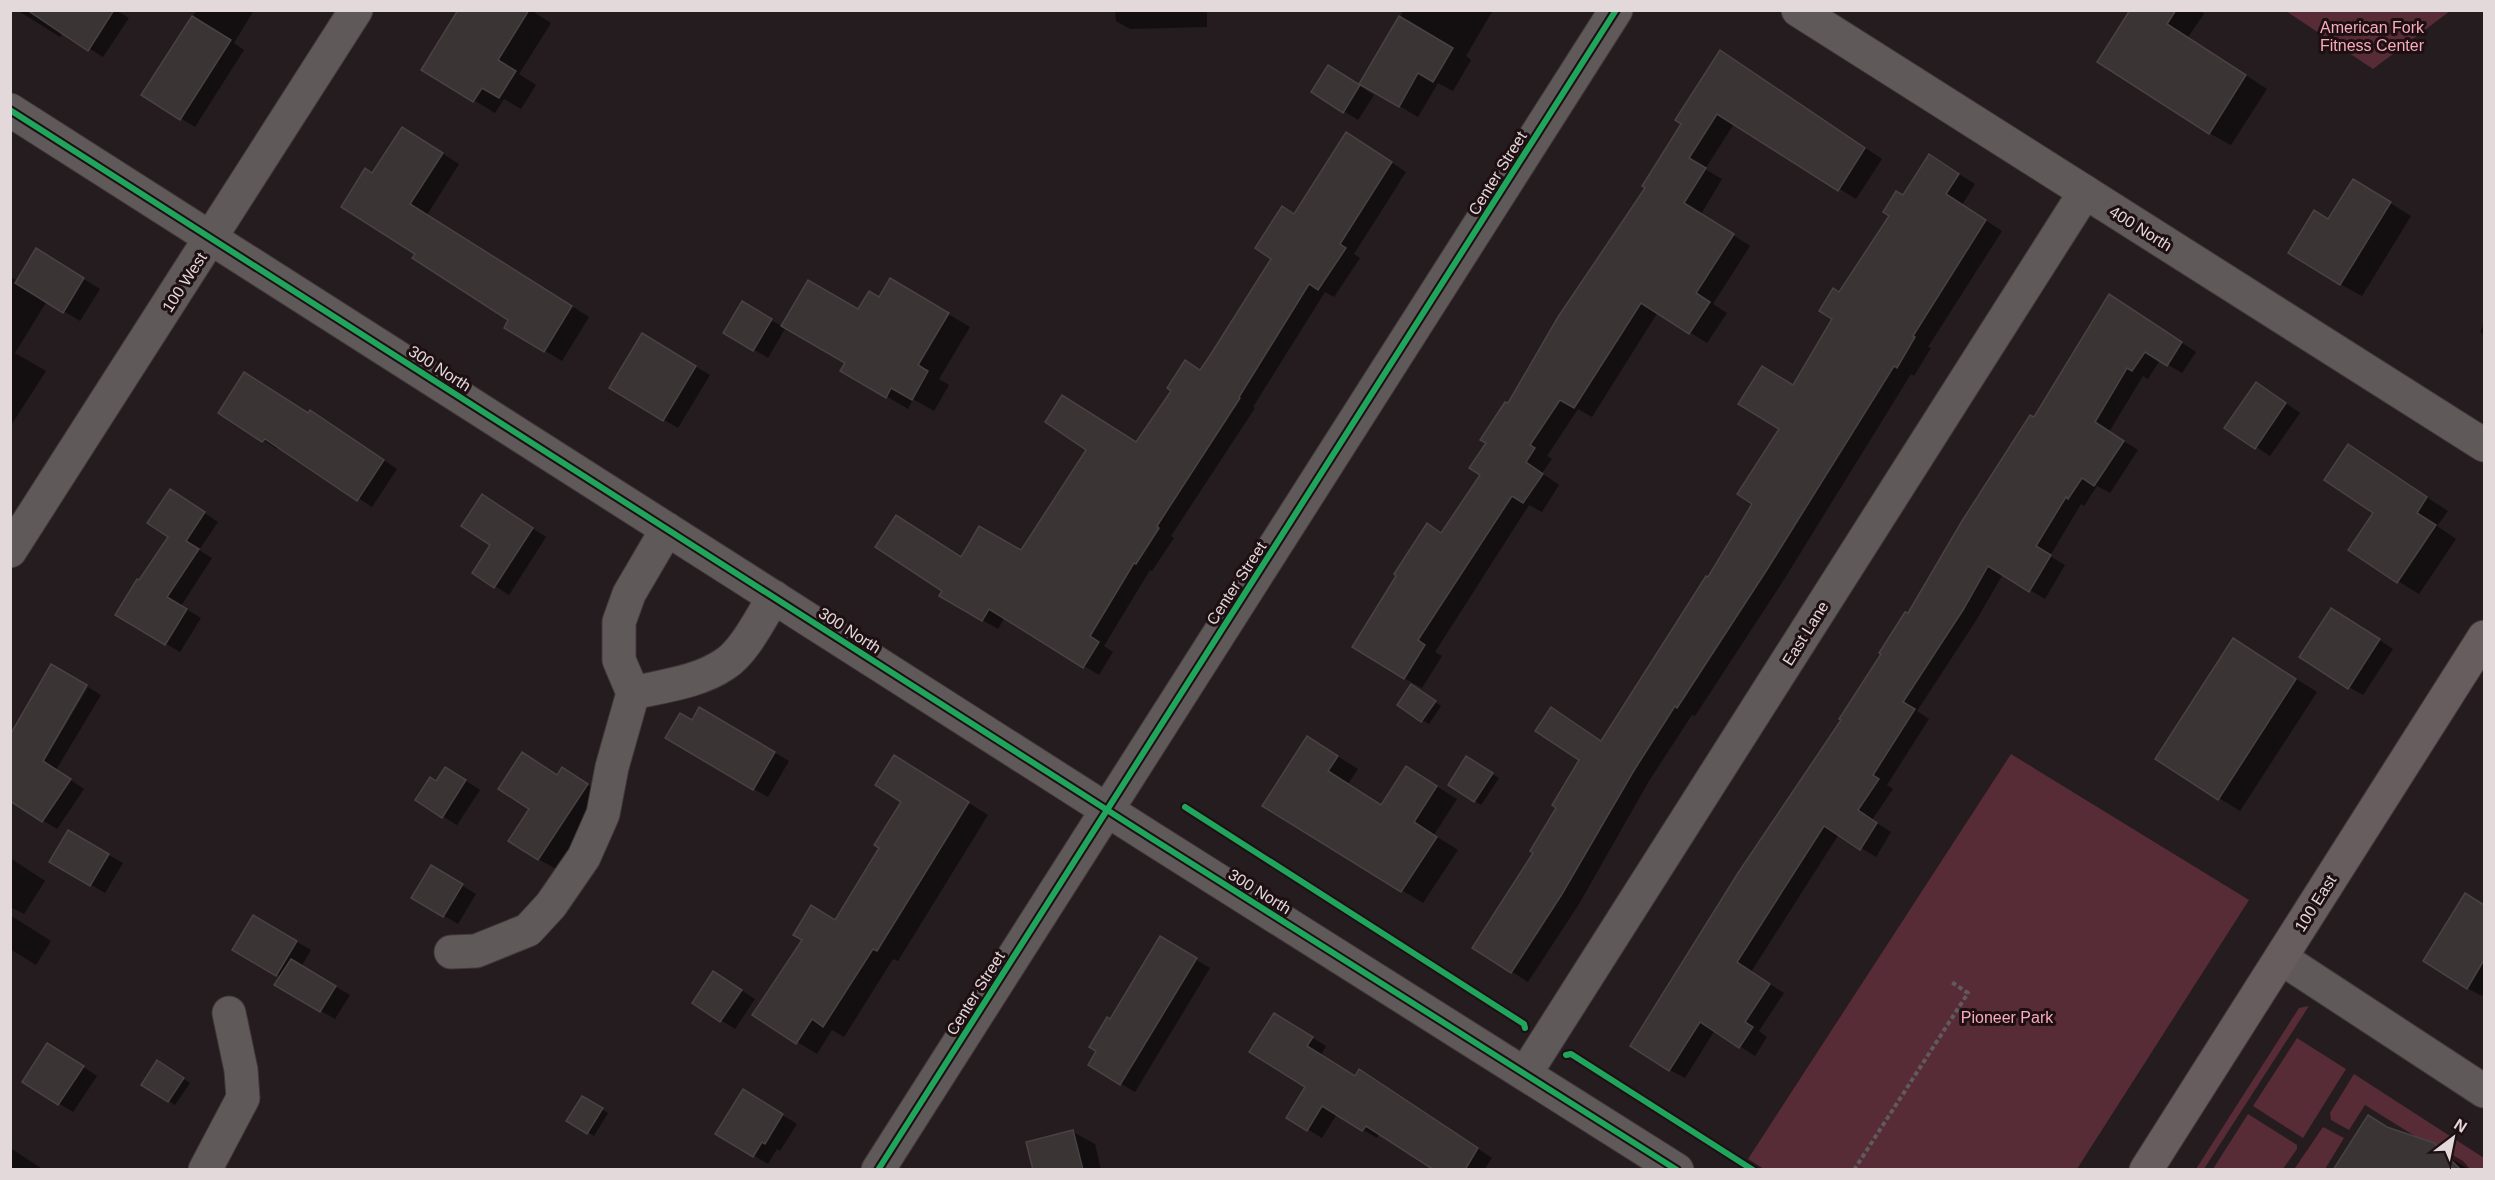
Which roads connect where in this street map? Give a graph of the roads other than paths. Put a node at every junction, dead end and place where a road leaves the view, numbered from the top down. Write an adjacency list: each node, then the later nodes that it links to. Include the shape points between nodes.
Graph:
1 (356, 10): 6 (street, 100 West)
2 (1616, 10): 13 (street, Center Street)
3 (1798, 10): 5 (street, 400 North)
4 (10, 110): 6 (street, 300 North)
5 (2085, 192): 7 (street, 400 North); 17 (street, East Lane)
6 (212, 239): 8 (street, 300 North); 9 (street, 100 West)
7 (2484, 445)
8 (667, 529): 10 (street, 300 North); 12 (street, via 629,594 619,621 619,660)
9 (10, 551)
10 (774, 597): 12 (street, via 726,664 701,676); 13 (street, 300 North)
11 (2484, 637): 15 (main road, 100 East)
12 (633, 693): 14 (street, via 603,813 584,857 551,905 528,930 476,951)
13 (1107, 810): 17 (street, 300 North); 20 (street, Center Street)
14 (451, 952)
15 (2281, 958): 18 (street); 22 (main road, 100 East)
16 (229, 1013): 19 (street, via 243,1098)
17 (1525, 1074): 21 (street, 300 North)
18 (2484, 1091)
19 (205, 1170)
20 (878, 1170)
21 (1677, 1170)
22 (2146, 1170)

